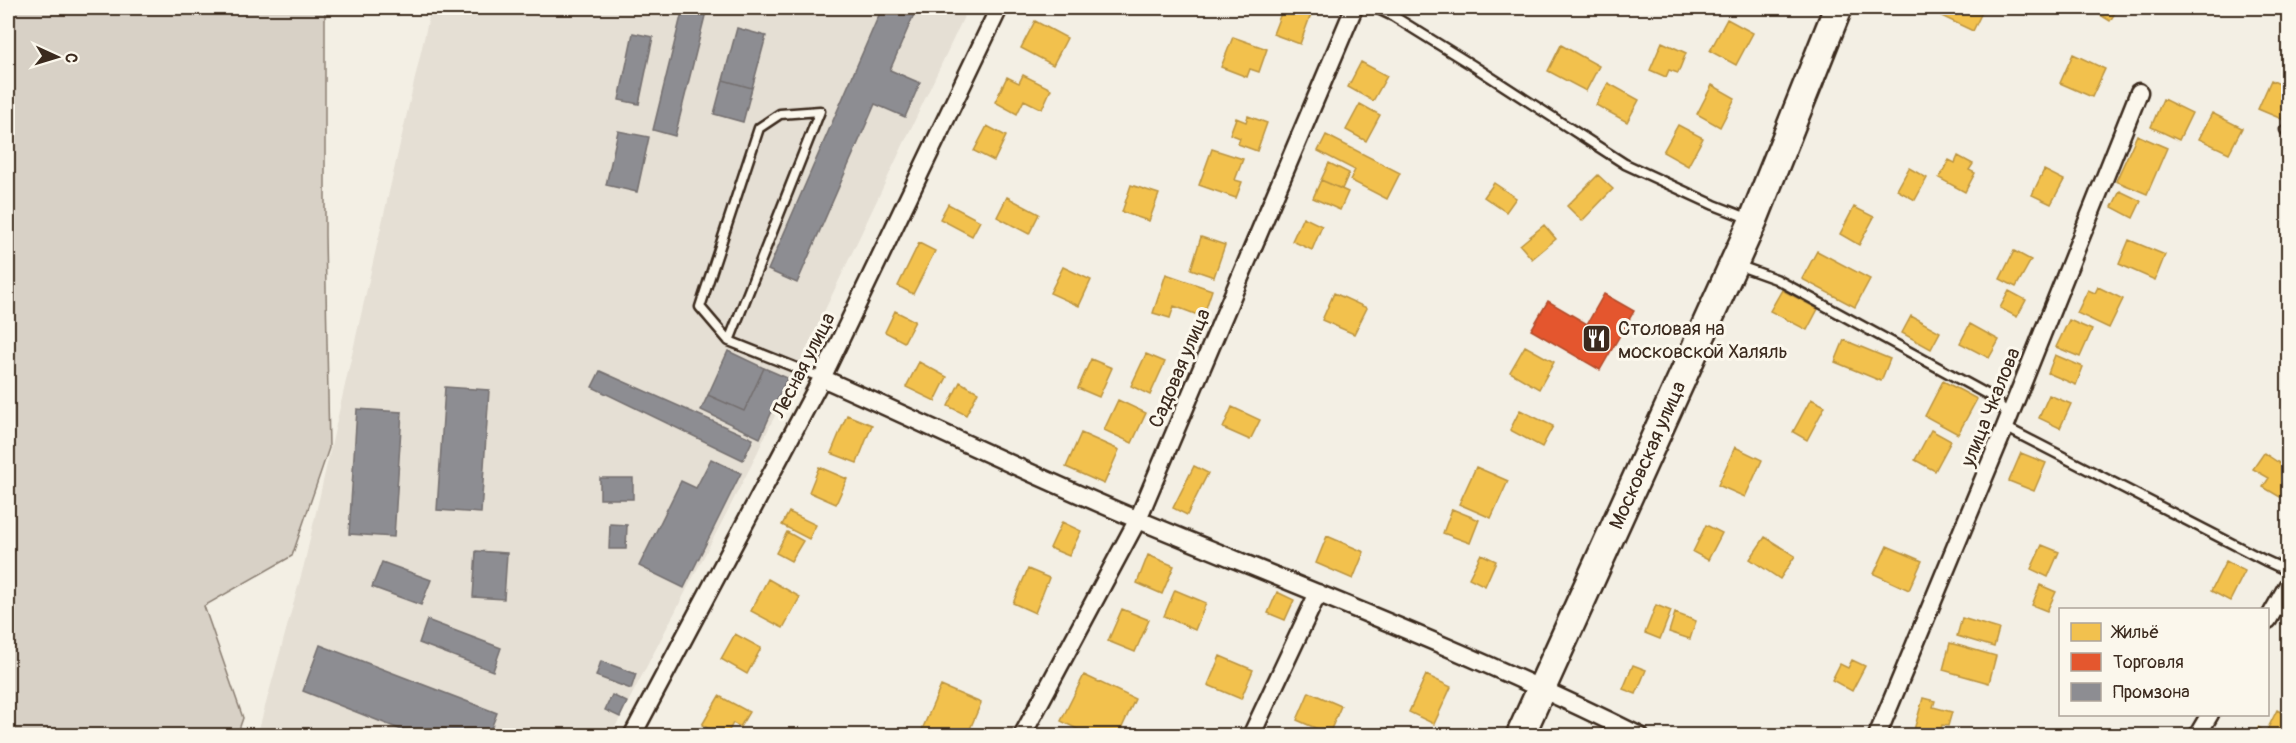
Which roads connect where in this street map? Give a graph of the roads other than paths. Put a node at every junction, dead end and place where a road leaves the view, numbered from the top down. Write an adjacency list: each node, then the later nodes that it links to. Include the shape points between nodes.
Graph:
1 (999, 8): 9 (street, Лесная улица)
2 (1354, 8): 11 (street, Садовая улица)
3 (1376, 8): 6 (lane, via 1472,64 1625,164)
4 (1838, 8): 6 (main road, Московская улица)
5 (2139, 92): 10 (street, улица Чкалова)
6 (1753, 221): 7 (main road, Московская улица)
7 (1734, 263): 10 (lane, via 1776,279 1994,398); 16 (main road, Московская улица)
8 (729, 341): 8 (lane, via 700,307 759,128 780,114 820,111); 9 (lane)
9 (822, 378): 11 (street); 18 (street, Лесная улица)
10 (2007, 422): 12 (lane); 23 (street, улица Чкалова)
11 (1138, 519): 14 (street); 19 (street, Садовая улица)
12 (2289, 571)
13 (2289, 585): 15 (street)
14 (1318, 592): 16 (street); 20 (street)
15 (2269, 618)
16 (1541, 689): 21 (main road, Московская улица); 22 (street)
17 (2209, 716): 24 (street)
18 (632, 735)
19 (1022, 735)
20 (1251, 735)
21 (1520, 735)
22 (1640, 735)
23 (1877, 735)
24 (2197, 735)

